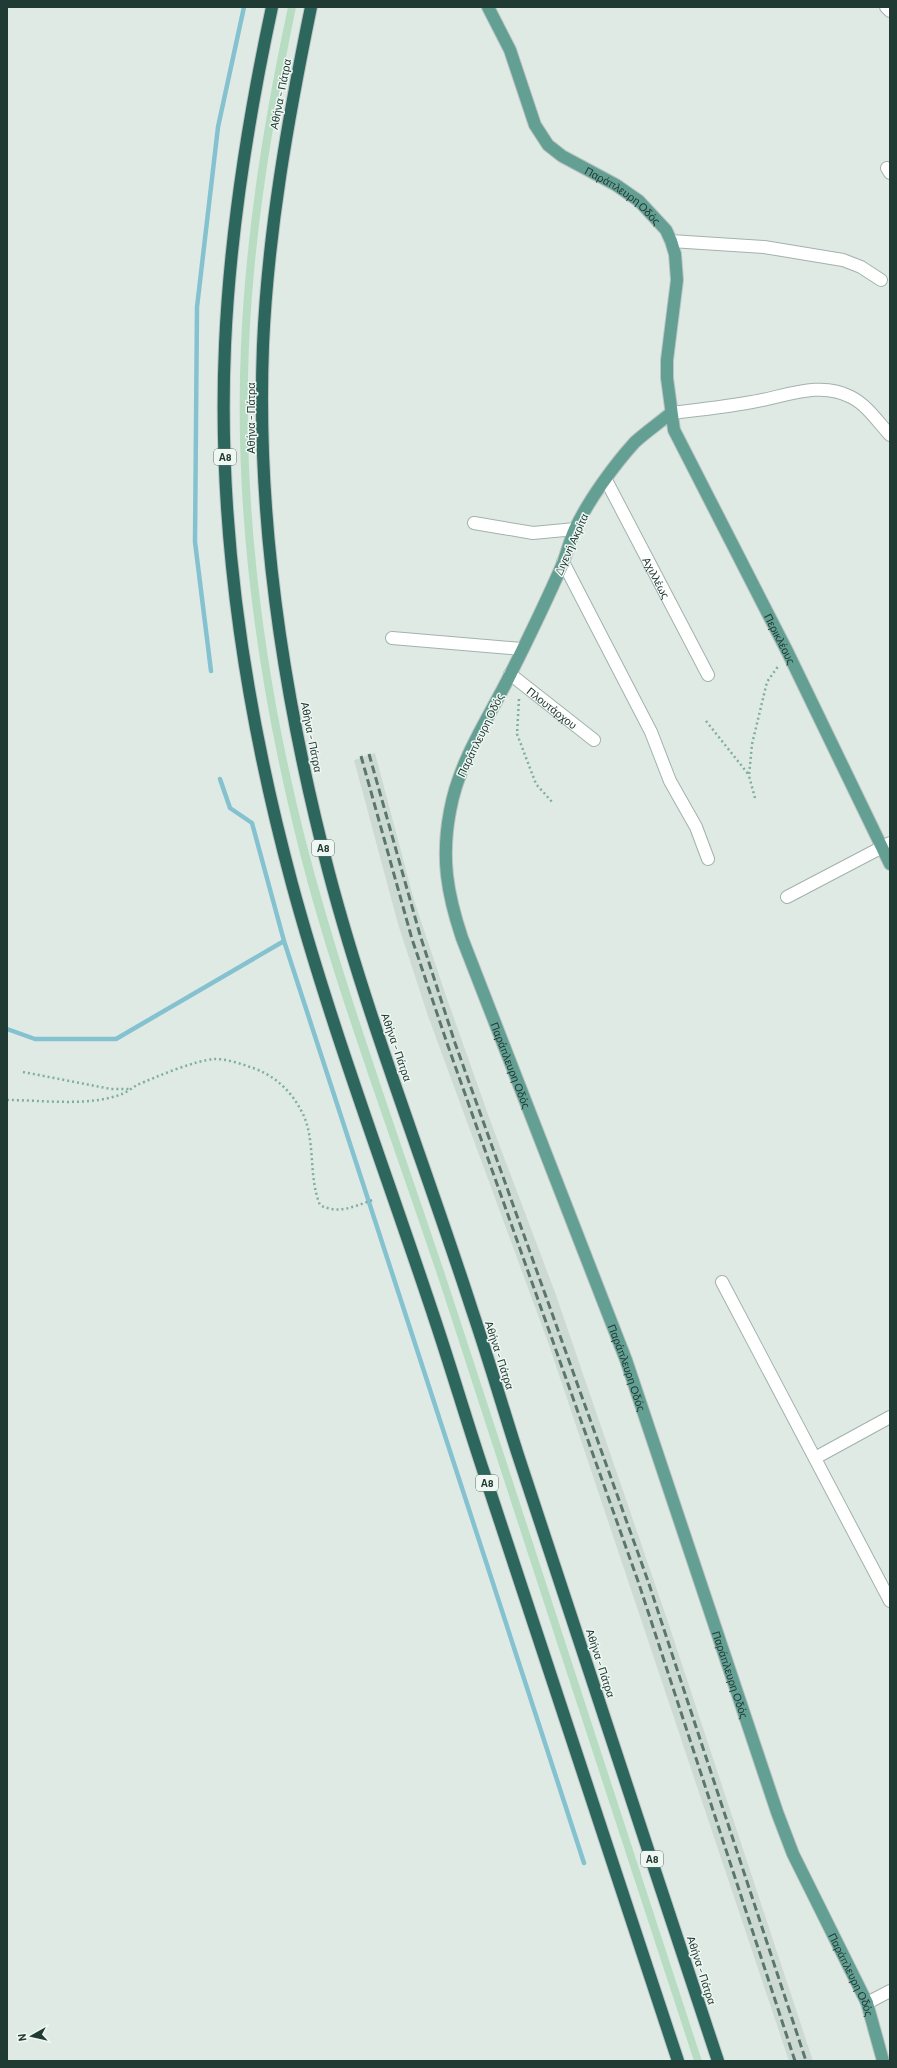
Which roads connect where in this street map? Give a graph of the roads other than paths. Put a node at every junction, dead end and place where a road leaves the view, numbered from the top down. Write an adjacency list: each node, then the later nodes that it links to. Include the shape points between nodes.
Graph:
1 (272, 7): 29 (highway, Α8, via 250,112 236,215 224,391 225,461 234,576 250,693 292,884 325,994 436,1323)
2 (311, 7): 30 (highway, Αθήνα - Πάτρα / Α8, via 286,128 272,233 263,346 262,422 272,573 282,649 303,763 329,873 361,981 469,1298 516,1449)
3 (488, 7): 6 (main road, Παράπλευρη Οδός, via 510,50 535,125 548,145 562,156 616,185 639,201 666,230)
4 (886, 7): 5 (street)
5 (890, 11)
6 (671, 241): 7 (street, via 764,247 843,260 861,267); 8 (main road, Παράπλευρη Οδός, via 677,280 667,360)
7 (881, 280)
8 (671, 414): 9 (street, via 754,402 804,391 824,390 852,397 866,408); 10 (main road, Διγενή Ακρίτα, via 636,442); 19 (main road, Περικλέους, via 679,444)
9 (890, 435)
10 (606, 480): 12 (main road, Διγενή Ακρίτα); 17 (street, Αχιλλέως)
11 (474, 523): 12 (street, via 533,533)
12 (575, 529): 13 (main road, Διγενή Ακρίτα)
13 (563, 562): 15 (main road, Διγενή Ακρίτα); 20 (street, via 651,732 670,781 696,827)
14 (392, 638): 15 (street)
15 (522, 650): 16 (main road, Διγενή Ακρίτα)
16 (510, 674): 18 (street, Πλουτάρχου); 28 (main road, Παράπλευρη Οδός, via 467,756 456,783 446,836 450,902 626,1360 780,1819 800,1868)
17 (708, 675)
18 (594, 740)
19 (886, 845): 21 (main road, Περικλέους); 22 (street)
20 (708, 858)
21 (890, 864)
22 (786, 897)
23 (722, 1282): 25 (street)
24 (890, 1417): 25 (street)
25 (815, 1458): 26 (street)
26 (890, 1601)
27 (890, 1991): 28 (street)
28 (867, 2003): 31 (main road, Παράπλευρη Οδός)
29 (678, 2061)
30 (718, 2061)
31 (883, 2061)

